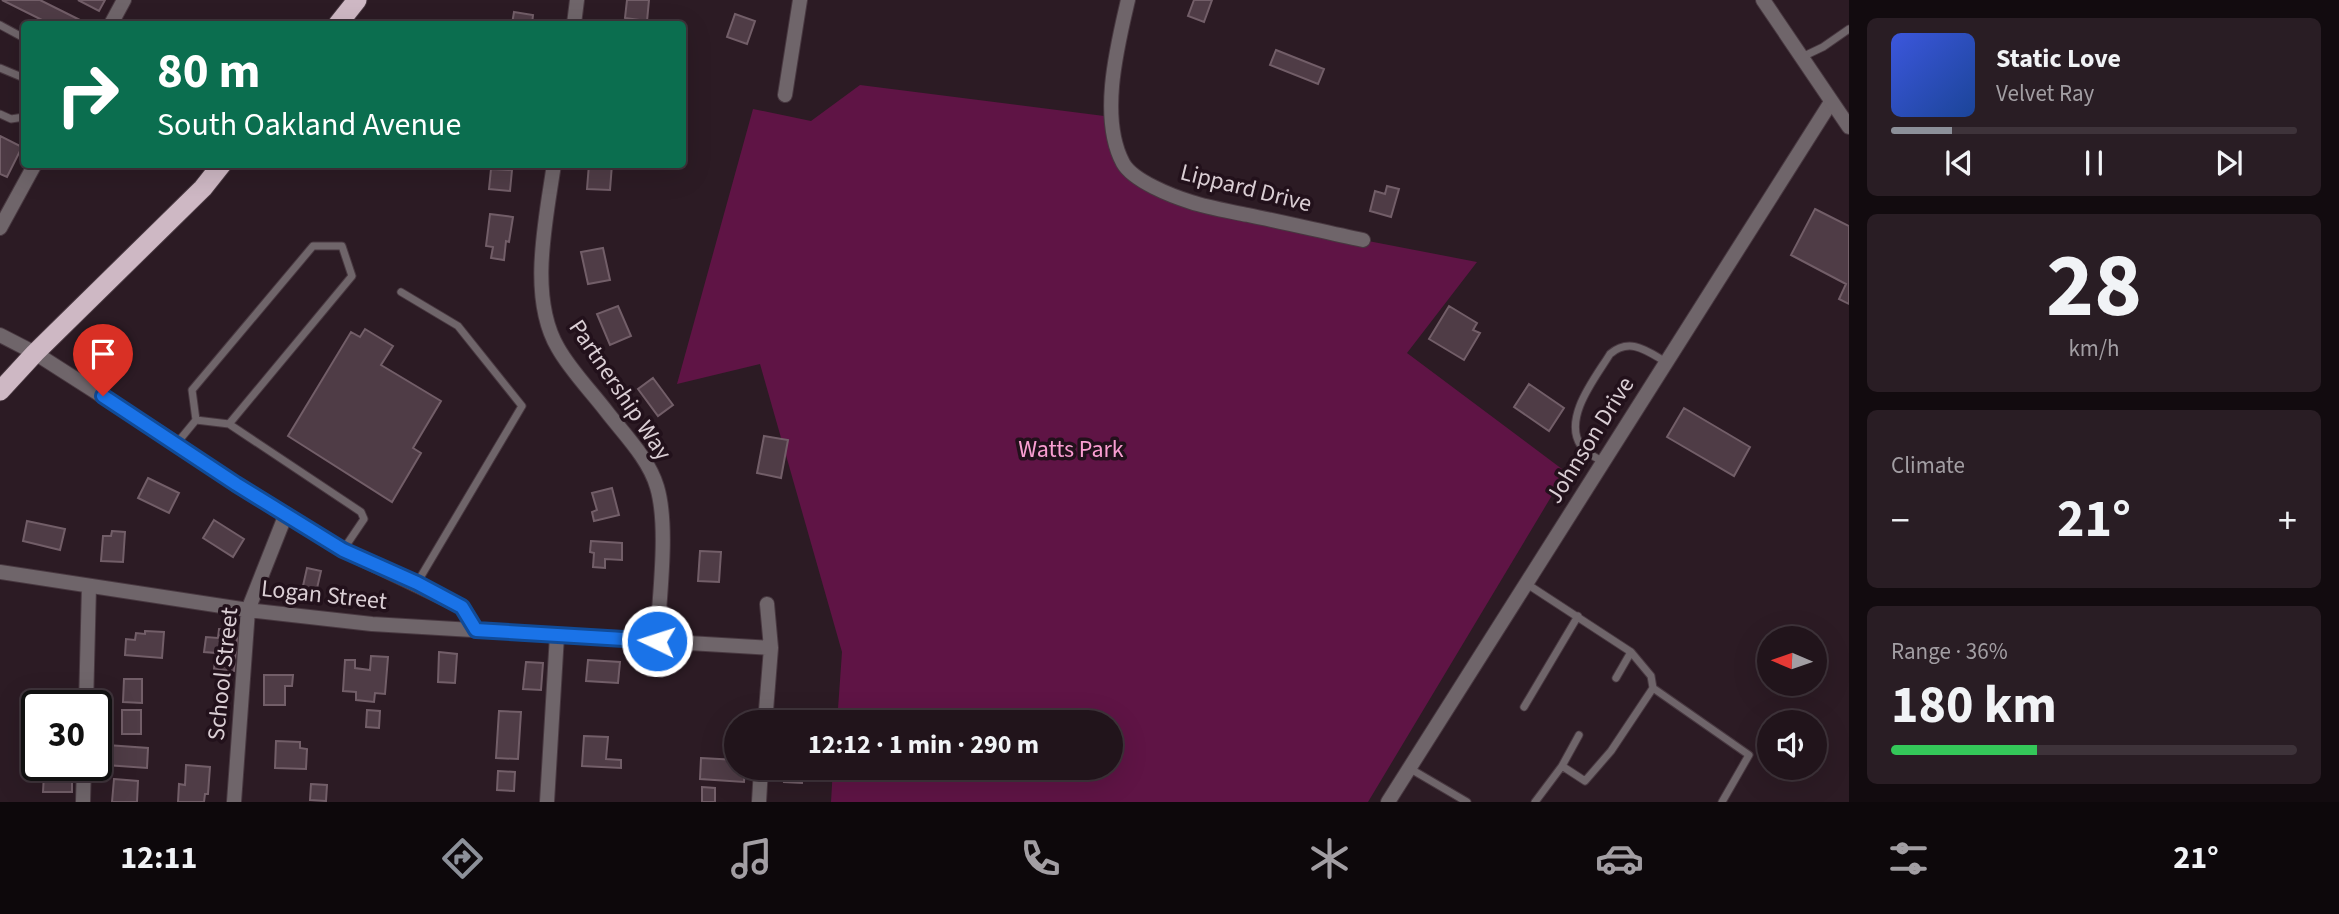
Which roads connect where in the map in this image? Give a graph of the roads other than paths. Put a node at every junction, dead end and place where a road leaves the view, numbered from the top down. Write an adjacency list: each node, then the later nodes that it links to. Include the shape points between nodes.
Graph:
1 (124, 0): 7 (street)
2 (357, 0): 8 (highway)
3 (577, 0): 9 (street)
4 (800, 0): 16 (street)
5 (1128, 0): 25 (street, Lippard Drive, via 1118,41 1112,117 1124,164 1141,180 1191,203)
6 (1763, 0): 13 (street)
7 (113, 21)
8 (340, 21)
9 (574, 21)
10 (0, 25): 12 (lane)
11 (1849, 29): 13 (lane)
12 (21, 36)
13 (1801, 57): 17 (street)
14 (0, 68): 15 (lane)
15 (21, 77)
16 (786, 95)
17 (1831, 102): 20 (street); 29 (street, Johnson Drive)
18 (0, 114): 19 (lane)
19 (21, 117)
20 (1849, 127)
21 (33, 168): 24 (street)
22 (219, 168): 28 (highway)
23 (553, 168): 46 (street, Partnership Way, via 541,272 548,325 557,347 633,445 657,485 662,534)
24 (0, 228)
25 (1363, 240)
26 (401, 292): 38 (lane, via 458,326 522,405)
27 (0, 335): 28 (street)
28 (35, 353): 30 (highway); 33 (street)
29 (1667, 362): 34 (street, Johnson Drive); 34 (lane, via 1638,346 1618,347 1609,354 1576,418 1579,443)
30 (0, 391)
31 (196, 420): 32 (lane); 32 (lane, via 192,390 313,246 342,247 352,276); 33 (lane)
32 (229, 424): 36 (lane, via 361,512 364,519)
33 (177, 443): 35 (street)
34 (1603, 462): 39 (street, Johnson Drive)
35 (286, 514): 36 (street); 42 (street, School Street)
36 (343, 550): 38 (street)
37 (0, 572): 40 (street, Logan Street)
38 (417, 583): 44 (street, via 462,607)
39 (1526, 584): 43 (lane); 56 (street, Johnson Drive)
40 (89, 586): 42 (street, Logan Street); 51 (street)
41 (768, 604): 47 (street)
42 (248, 610): 44 (street, Logan Street); 60 (street, School Street)
43 (1578, 616): 48 (lane); 52 (lane)
44 (476, 630): 45 (street, Logan Street)
45 (557, 635): 46 (street, Logan Street); 61 (street)
46 (657, 641): 47 (street, Logan Street)
47 (771, 648): 53 (street)
48 (1631, 652): 49 (lane); 50 (lane, via 1651,676)
49 (1616, 678)
50 (1653, 688): 55 (lane, via 1585,781); 66 (lane, via 1749,755)
51 (86, 690)
52 (1524, 707)
53 (766, 710)
54 (1579, 735): 55 (lane)
55 (1562, 766): 65 (lane)
56 (1409, 768): 63 (street, Johnson Drive); 64 (lane)
57 (760, 780): 62 (street)
58 (84, 781): 59 (street)
59 (83, 802)
60 (234, 802)
61 (547, 802)
62 (759, 802)
63 (1388, 802)
64 (1467, 802)
65 (1535, 802)
66 (1722, 802)

